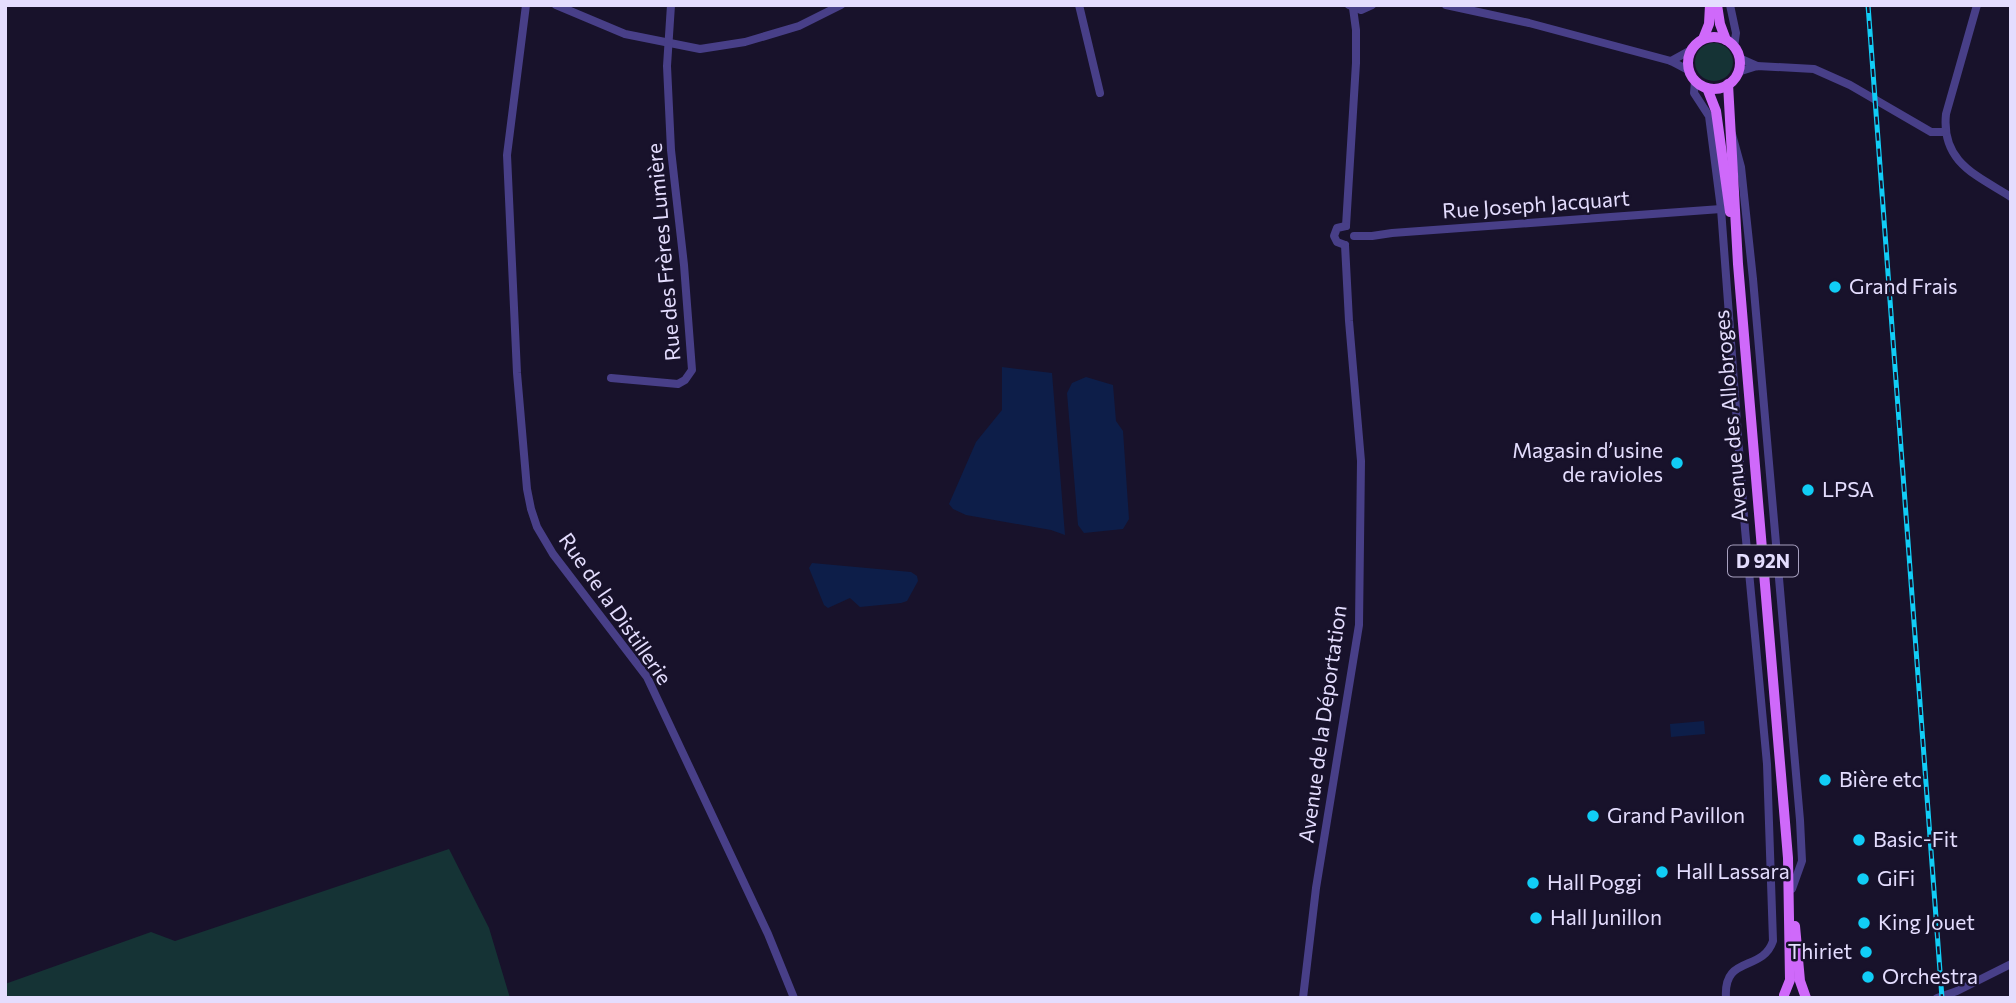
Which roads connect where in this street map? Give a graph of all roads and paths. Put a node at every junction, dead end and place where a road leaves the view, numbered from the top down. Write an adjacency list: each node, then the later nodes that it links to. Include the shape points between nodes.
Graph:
1 (526, 5): 44 (street, Rue de la Distillerie, via 507,155 517,373 531,509 553,554 647,677)
2 (556, 5): 15 (street, via 625,34)
3 (671, 5): 15 (street)
4 (841, 5): 15 (street, via 799,26 745,42 700,49)
5 (1079, 5): 26 (street)
6 (1446, 5): 19 (street)
7 (1710, 5): 14 (main road)
8 (1717, 5): 16 (main road)
9 (1730, 5): 16 (street, via 1736,33)
10 (1977, 5): 29 (street)
11 (1351, 6): 12 (street); 13 (street)
12 (1368, 7): 13 (street)
13 (1356, 30): 34 (street)
14 (1703, 39): 16 (main road, via 1715,37); 17 (main road)
15 (669, 43): 38 (street, Rue des Frères Lumière, via 671,150 692,370 678,384)
16 (1730, 44): 18 (main road)
17 (1691, 50): 19 (street); 21 (main road)
18 (1739, 58): 20 (street); 22 (main road)
19 (1671, 61): 21 (street)
20 (1757, 66): 22 (street); 29 (street, via 1814,68 1931,132)
21 (1688, 70): 23 (main road)
22 (1738, 72): 24 (main road)
23 (1695, 81): 25 (main road); 33 (street, via 1694,93 1709,116)
24 (1728, 84): 25 (main road); 28 (main road, Avenue des Allobroges / D 92N)
25 (1707, 88): 27 (main road, Avenue des Allobroges / D 92N)
26 (1100, 93)
27 (1719, 126): 30 (street); 37 (main road, Avenue des Allobroges / D 92N)
28 (1730, 130): 30 (main road, Avenue des Allobroges / D 92N); 31 (street)
29 (1945, 132): 32 (street, via 1964,167)
30 (1732, 159): 31 (street); 37 (main road, Avenue des Allobroges / D 92N)
31 (1741, 167): 40 (street, via 1800,820 1802,861)
32 (2011, 197)
33 (1721, 209): 35 (street, Rue Joseph Jacquart); 46 (street, via 1767,764 1773,941 1760,960 1734,969)
34 (1346, 226): 35 (street); 36 (street, via 1338,228 1334,236)
35 (1354, 236): 36 (street)
36 (1345, 245): 45 (street, Avenue de la Déportation, via 1361,461 1359,625)
37 (1738, 264): 39 (main road, Avenue des Allobroges / D 92N)
38 (611, 378)
39 (1788, 858): 40 (main road, Avenue des Allobroges / D 92N); 42 (main road, Avenue des Allobroges / D 92N, via 1790,980)
40 (1792, 889): 47 (main road, Avenue des Allobroges / D 92N)
41 (2011, 964): 43 (street)
42 (1781, 996): 47 (main road)
43 (1939, 997)
44 (794, 998)
45 (1303, 998)
46 (1726, 998)
47 (1805, 998)

